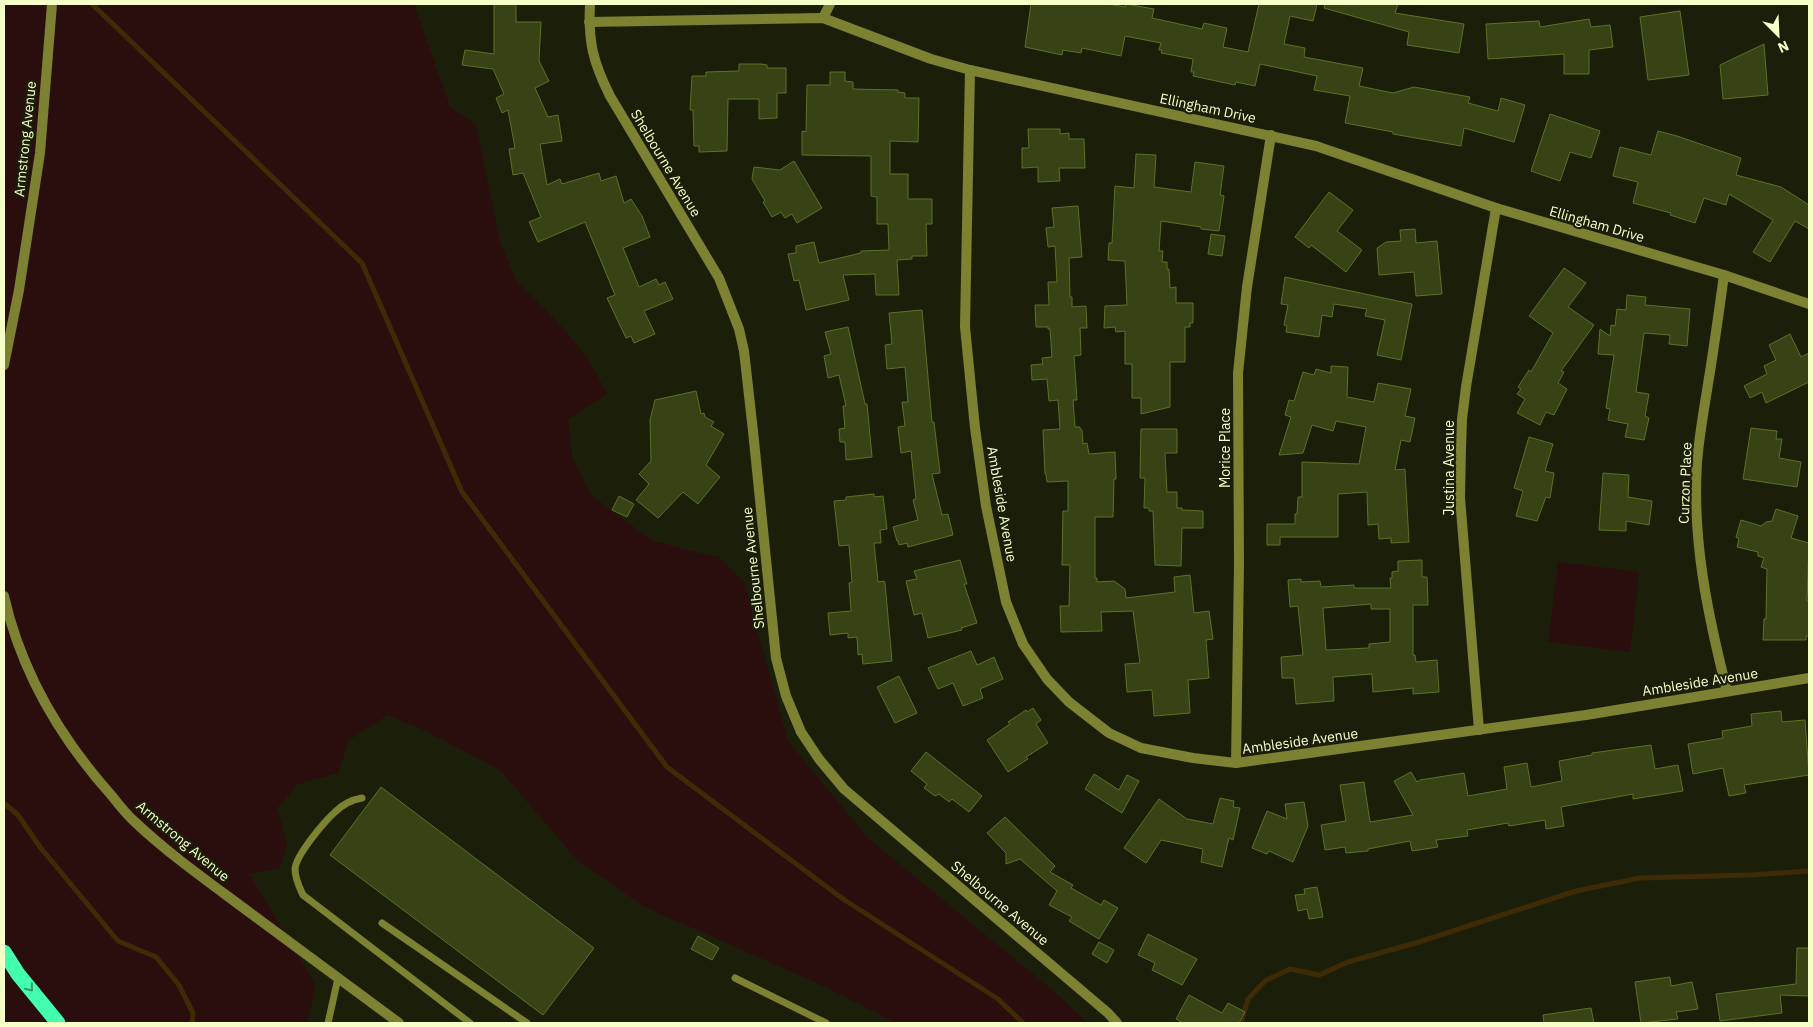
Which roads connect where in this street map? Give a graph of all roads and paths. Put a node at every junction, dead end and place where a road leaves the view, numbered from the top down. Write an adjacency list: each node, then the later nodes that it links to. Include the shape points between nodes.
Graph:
1 (52, 4): 11 (street, Armstrong Avenue, via 40,153)
2 (590, 4): 5 (street, Shelbourne Avenue)
3 (830, 4): 4 (street)
4 (823, 18): 5 (street, Ellingham Drive); 6 (street, Ellingham Drive)
5 (589, 22): 28 (street, Shelbourne Avenue, via 596,69 719,278 739,329 753,430 776,658 786,696 801,732 844,789)
6 (970, 70): 7 (street, Ellingham Drive); 16 (street, Ambleside Avenue, via 965,327 986,506 1006,602 1023,644 1047,679 1069,702 1109,733 1141,748)
7 (1271, 136): 8 (street, Ellingham Drive, via 1316,146); 16 (street, Morice Place, via 1247,287 1238,373)
8 (1496, 208): 9 (street, Ellingham Drive); 15 (street, Justina Avenue, via 1466,387 1460,448 1460,498)
9 (1724, 275): 10 (street, Ellingham Drive); 14 (street, Curzon Place, via 1701,428 1696,499 1698,547 1707,610)
10 (1809, 304)
11 (4, 365)
12 (4, 596): 20 (street, Armstrong Avenue, via 10,624 46,707 102,785 134,821 199,875)
13 (1809, 678): 14 (street, Ambleside Avenue)
14 (1727, 691): 15 (street, Ambleside Avenue)
15 (1479, 730): 16 (street, Ambleside Avenue)
16 (1236, 763)
17 (362, 798): 25 (lane, via 335,812 301,853 295,868 296,882 303,895)
18 (382, 923): 26 (lane)
19 (4, 952): 23 (highway, one-way to 23)
20 (338, 978): 22 (lane); 24 (street, Armstrong Avenue)
21 (735, 978): 27 (lane)
22 (329, 1020)
23 (58, 1023)
24 (399, 1023)
25 (470, 1023)
26 (527, 1023)
27 (826, 1023)
28 (1117, 1023)

